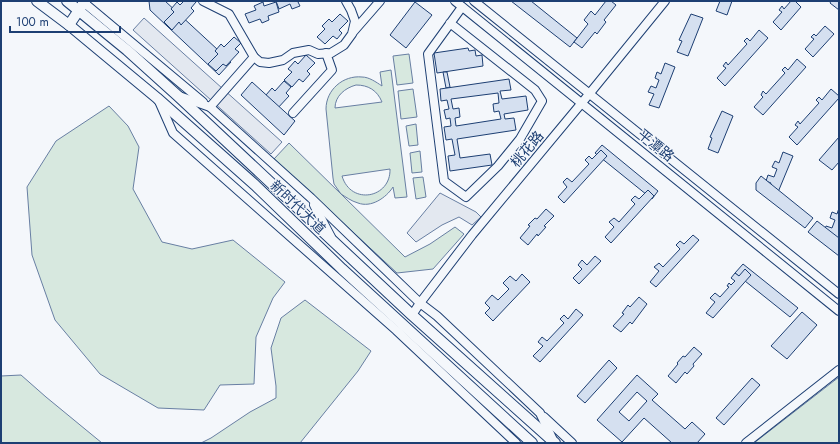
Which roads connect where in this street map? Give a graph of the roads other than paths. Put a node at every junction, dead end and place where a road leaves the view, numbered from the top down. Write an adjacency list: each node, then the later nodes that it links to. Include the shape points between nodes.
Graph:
1 (37, 1): 10 (main road, 新时代大道)
2 (203, 1): 14 (street, via 229,14)
3 (346, 1): 12 (street, via 355,21)
4 (380, 1): 12 (street)
5 (455, 1): 9 (street, 平潭路)
6 (474, 1): 15 (street, 平潭路)
7 (665, 1): 15 (street, 桃花路)
8 (76, 3): 10 (main road); 16 (main road, 新时代大道); 19 (street)
9 (462, 7): 11 (street); 18 (street, 平潭路)
10 (65, 22): 17 (main road, 新时代大道)
11 (450, 23): 11 (street, via 428,54 444,181 466,197 498,166 520,139 542,101 536,90)
12 (352, 34): 13 (street, via 344,46)
13 (326, 53): 14 (street, via 318,54 309,50 293,53 283,60 269,64); 20 (street, via 332,70)
14 (254, 57): 19 (street)
15 (590, 93): 18 (street, 桃花路); 23 (street, 平潭路)
16 (178, 96): 19 (street); 22 (main road, 新时代大道)
17 (157, 98): 29 (street, via 173,133 396,330); 30 (main road, 新时代大道, via 255,185 342,269)
18 (582, 102): 24 (street, 桃花路, via 472,235); 25 (street, 平潭路)
19 (209, 107): 21 (street)
20 (293, 113)
21 (311, 198): 22 (street); 24 (street)
22 (332, 240): 26 (main road, 新时代大道)
23 (839, 294)
24 (420, 303): 26 (street, 桃花路); 28 (street)
25 (839, 311)
26 (412, 315): 31 (main road, 新时代大道)
27 (839, 370): 33 (street)
28 (540, 413): 31 (street); 32 (street)
29 (516, 443)
30 (532, 443)
31 (554, 443)
32 (572, 443)
33 (746, 443)

